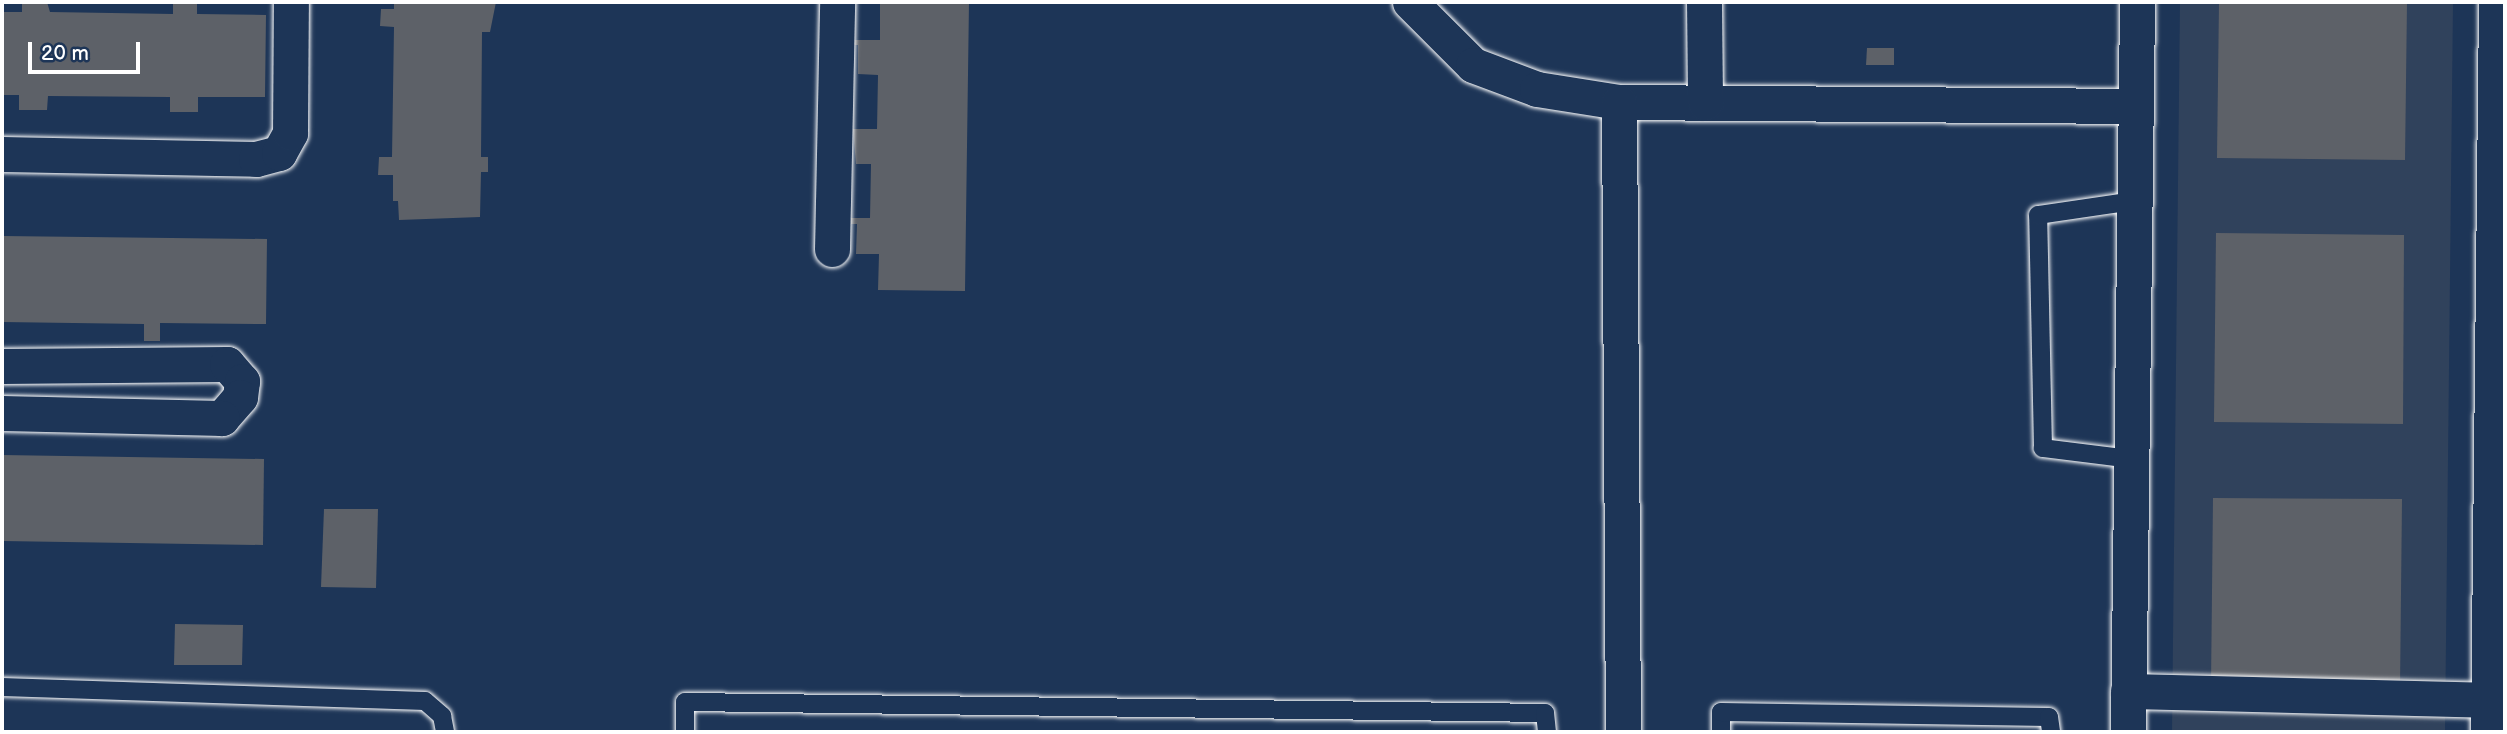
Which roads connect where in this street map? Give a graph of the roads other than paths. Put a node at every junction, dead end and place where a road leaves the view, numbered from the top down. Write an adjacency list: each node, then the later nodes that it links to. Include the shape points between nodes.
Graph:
1 (291, 2): 11 (street, via 290,134 279,153 256,159)
2 (837, 2): 13 (street)
3 (1410, 2): 7 (street, via 1473,65 1536,89)
4 (1704, 2): 8 (street)
5 (2137, 2): 9 (street)
6 (2496, 2): 10 (street)
7 (1619, 102): 8 (street); 24 (street)
8 (1705, 103): 9 (street)
9 (2136, 106): 12 (street)
10 (2500, 139): 14 (street)
11 (2, 154)
12 (2134, 201): 17 (street); 17 (lane, via 2038,215 2043,448)
13 (832, 249)
14 (2499, 280): 20 (street)
15 (2, 366): 16 (street, via 227,364 242,381 240,397 222,418)
16 (2, 414)
17 (2132, 459): 19 (street)
18 (2, 687): 21 (lane, via 425,701 442,716)
19 (2129, 691): 20 (street); 27 (street)
20 (2488, 716)
21 (445, 732)
22 (685, 732): 23 (lane, via 685,702 1545,713)
23 (1547, 732)
24 (1623, 732)
25 (1721, 732): 26 (lane, via 1721,712 2049,717)
26 (2051, 732)
27 (2128, 732)

